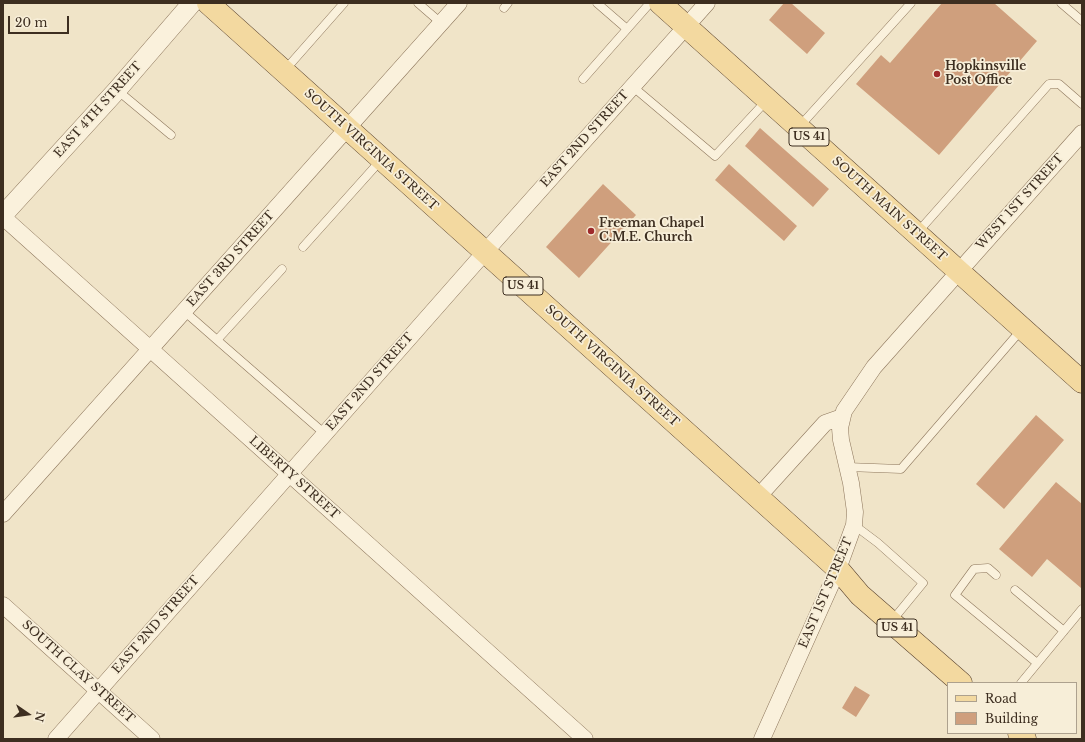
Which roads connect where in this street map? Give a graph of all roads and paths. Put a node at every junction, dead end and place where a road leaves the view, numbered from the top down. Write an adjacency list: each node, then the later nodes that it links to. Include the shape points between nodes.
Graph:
1 (192, 3): 19 (street, EAST 4TH STREET)
2 (208, 3): 16 (main road, SOUTH VIRGINIA STREET / US 41)
3 (344, 3): 16 (lane)
4 (418, 3): 13 (lane)
5 (459, 3): 13 (street, EAST 3RD STREET)
6 (597, 3): 15 (lane)
7 (650, 3): 15 (lane)
8 (660, 3): 14 (main road, SOUTH MAIN STREET / US 41)
9 (707, 3): 14 (street, EAST 2ND STREET)
10 (911, 3): 22 (lane)
11 (1061, 3): 12 (lane)
12 (1082, 21)
13 (441, 23): 23 (street, EAST 3RD STREET)
14 (686, 26): 18 (street, EAST 2ND STREET); 20 (main road, SOUTH MAIN STREET / US 41)
15 (627, 29): 17 (lane)
16 (284, 71): 23 (main road, SOUTH VIRGINIA STREET / US 41)
17 (583, 79)
18 (632, 86): 20 (lane, via 715,156); 30 (street, EAST 2ND STREET)
19 (117, 90): 24 (lane); 27 (street, EAST 4TH STREET)
20 (768, 100): 22 (main road, SOUTH MAIN STREET / US 41)
21 (1082, 104): 28 (lane, via 1058,84 1049,84)
22 (798, 127): 28 (main road, SOUTH MAIN STREET / US 41)
23 (347, 128): 26 (main road, SOUTH VIRGINIA STREET / US 41); 33 (street, EAST 3RD STREET)
24 (171, 135)
25 (1080, 139): 32 (street, WEST 1ST STREET)
26 (382, 160): 29 (lane); 30 (main road, SOUTH VIRGINIA STREET / US 41)
27 (3, 216): 36 (street, LIBERTY STREET)
28 (916, 233): 32 (main road, SOUTH MAIN STREET / US 41)
29 (303, 247)
30 (485, 252): 39 (street, EAST 2ND STREET); 42 (main road, SOUTH VIRGINIA STREET / US 41)
31 (282, 269): 35 (lane)
32 (958, 271): 34 (main road, US 41); 38 (street, EAST 1ST STREET, via 874,368)
33 (184, 311): 35 (lane); 36 (street, EAST 3RD STREET)
34 (1023, 328): 37 (main road, US 41); 40 (lane, via 901,469)
35 (217, 340): 39 (lane)
36 (150, 349): 41 (street, LIBERTY STREET); 43 (street, EAST 3RD STREET)
37 (1082, 382)
38 (842, 417): 40 (street, EAST 1ST STREET, via 840,428); 42 (street, via 825,423)
39 (325, 434): 41 (street, EAST 2ND STREET)
40 (847, 468): 44 (street, EAST 1ST STREET, via 855,512)
41 (289, 474): 55 (street, EAST 2ND STREET); 58 (street, LIBERTY STREET)
42 (758, 497): 45 (main road, SOUTH VIRGINIA STREET / US 41)
43 (3, 514)
44 (854, 525): 45 (street, EAST 1ST STREET); 50 (lane, via 923,583)
45 (838, 569): 50 (main road, US 41, via 860,595); 59 (street, EAST 1ST STREET)
46 (996, 575): 52 (lane, via 988,568 974,569 955,595)
47 (1014, 590): 51 (lane)
48 (3, 605): 55 (street, SOUTH CLAY STREET)
49 (1082, 609): 51 (lane)
50 (891, 622): 53 (main road, US 41)
51 (1064, 631): 52 (lane)
52 (1037, 663): 54 (lane)
53 (960, 682)
54 (1022, 682)
55 (98, 690): 56 (street, EAST 2ND STREET); 57 (street, SOUTH CLAY STREET)
56 (56, 739)
57 (152, 739)
58 (585, 739)
59 (762, 739)

